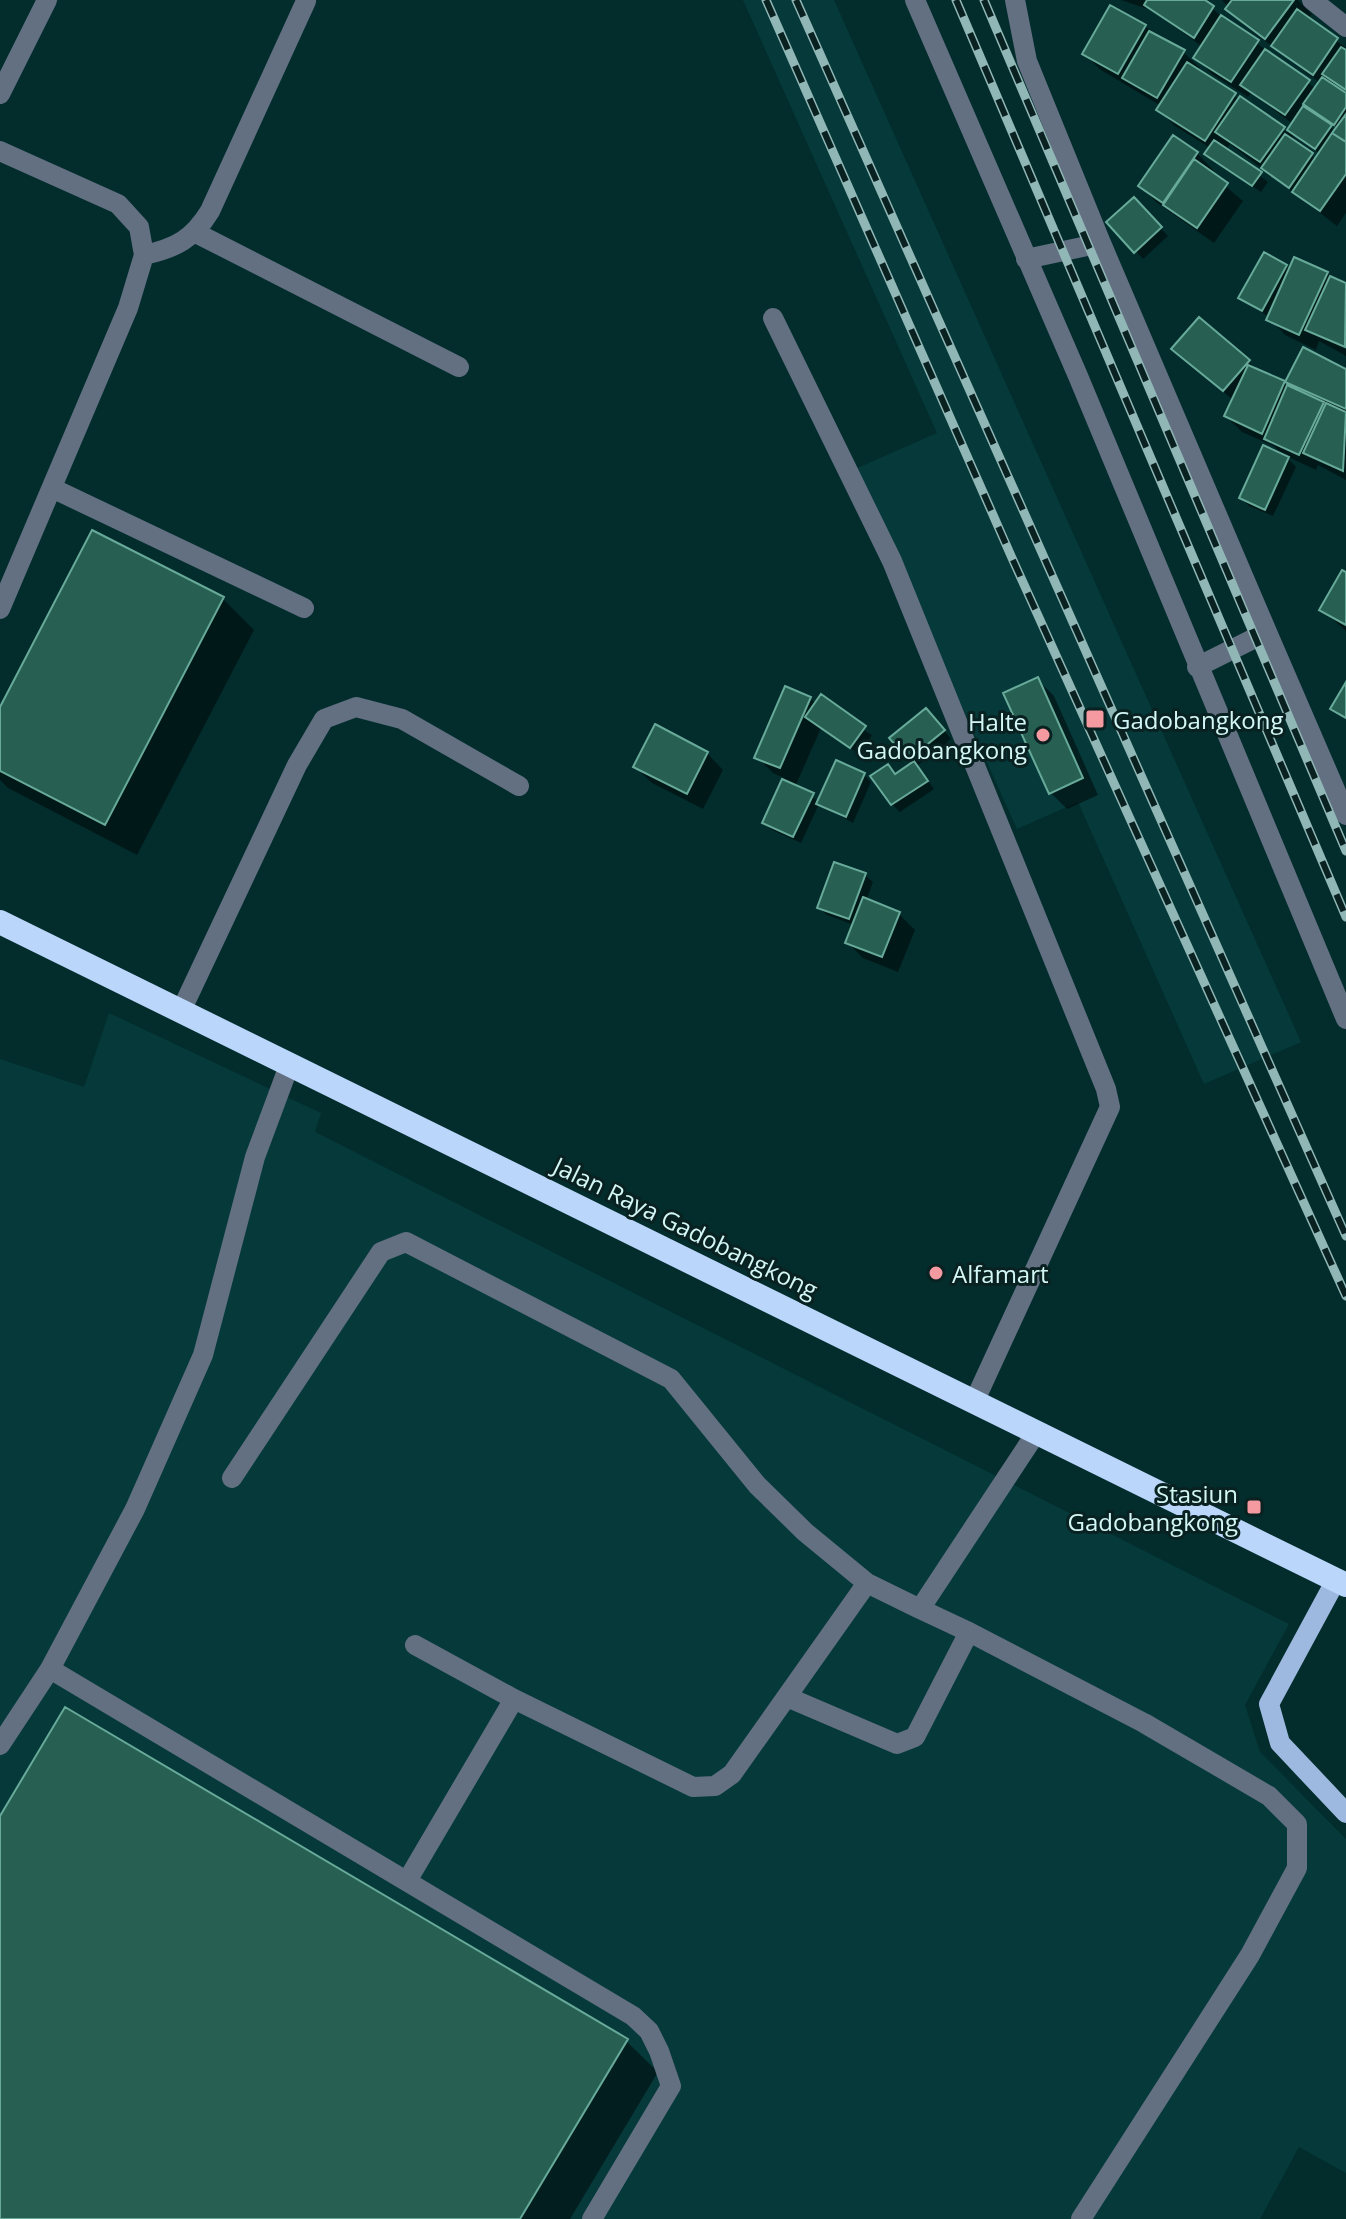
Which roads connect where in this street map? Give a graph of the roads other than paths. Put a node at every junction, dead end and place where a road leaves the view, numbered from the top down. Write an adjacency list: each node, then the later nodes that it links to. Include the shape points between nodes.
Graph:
1 (47, 0): 7 (street)
2 (915, 0): 12 (street)
3 (1015, 0): 10 (street, via 1027,61)
4 (1312, 0): 6 (street)
5 (306, 1): 9 (street)
6 (1346, 27)
7 (0, 94)
8 (0, 151): 11 (street, via 118,204 139,227)
9 (196, 233): 11 (street, via 183,243); 14 (street)
10 (1101, 243): 12 (street); 18 (street)
11 (144, 255): 15 (street, via 128,308)
12 (1026, 259): 19 (street)
13 (773, 318): 26 (street, via 892,561 1110,1107)
14 (459, 367)
15 (54, 489): 16 (street); 17 (street)
16 (304, 608)
17 (0, 609)
18 (1267, 632): 19 (street); 21 (street)
19 (1197, 667): 24 (street)
20 (519, 786): 23 (street, via 402,719 356,707 324,719 297,765)
21 (1346, 815)
22 (0, 922): 23 (highway, Jalan Raya Gadobangkong)
23 (181, 1011): 25 (highway, Jalan Raya Gadobangkong)
24 (1346, 1019)
25 (290, 1063): 26 (highway, Jalan Raya Gadobangkong); 34 (street, via 255,1157 203,1355 135,1509)
26 (975, 1400): 27 (highway, Jalan Raya Gadobangkong)
27 (1036, 1433): 29 (highway, Jalan Raya Gadobangkong); 31 (street)
28 (232, 1478): 30 (street, via 381,1252 406,1242 671,1379 757,1485)
29 (1341, 1582): 38 (main road, via 1269,1704 1280,1743)
30 (867, 1583): 31 (street); 35 (street)
31 (920, 1609): 32 (street)
32 (969, 1632): 35 (street, via 915,1737 897,1744); 41 (street, via 1255,1787 1297,1824 1297,1868 1250,1955)
33 (415, 1645): 36 (street)
34 (50, 1669): 37 (street); 39 (street)
35 (787, 1697): 36 (street, via 732,1774 715,1786 693,1787)
36 (514, 1699): 39 (street)
37 (0, 1745)
38 (1346, 1813)
39 (407, 1881): 40 (street, via 633,2016 654,2041 671,2086)
40 (592, 2219)
41 (1081, 2219)

